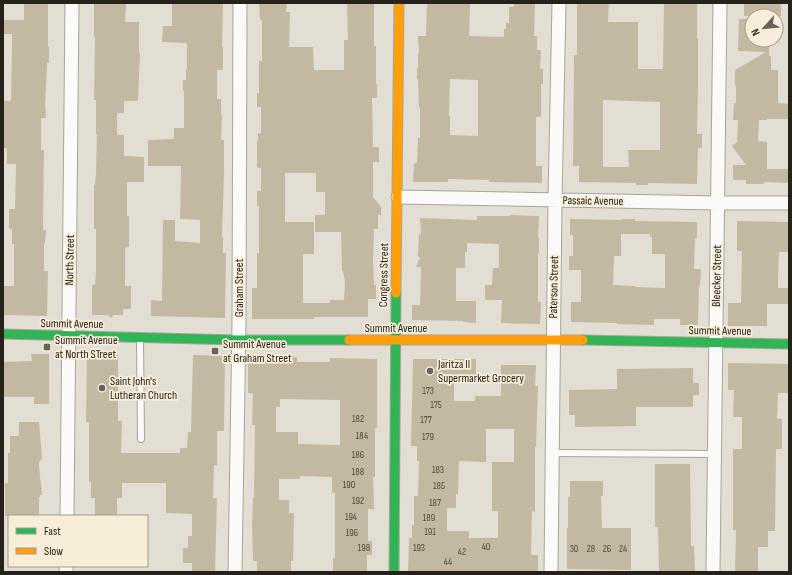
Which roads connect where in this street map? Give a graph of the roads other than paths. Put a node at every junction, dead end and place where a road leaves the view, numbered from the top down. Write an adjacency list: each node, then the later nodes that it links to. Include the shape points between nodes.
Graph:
1 (72, 3): 11 (street, North Street)
2 (240, 3): 13 (street, Graham Street)
3 (399, 3): 6 (street, Congress Street)
4 (559, 3): 7 (street, Paterson Street)
5 (720, 3): 8 (street, Bleecker Street)
6 (398, 197): 7 (street, Passaic Avenue); 15 (street, Congress Street)
7 (555, 200): 8 (street, Passaic Avenue); 14 (street, Paterson Street)
8 (718, 203): 9 (street, Passaic Avenue); 16 (street, Bleecker Street)
9 (789, 203)
10 (3, 334): 11 (street, Summit Avenue)
11 (69, 336): 12 (street, Summit Avenue); 21 (street, North Street)
12 (140, 338): 13 (street, Summit Avenue); 18 (lane)
13 (239, 340): 15 (street, Summit Avenue); 22 (street, Graham Street)
14 (554, 340): 15 (street, Summit Avenue); 16 (street, Summit Avenue); 19 (street, Paterson Street)
15 (395, 341): 23 (street, Congress Street)
16 (716, 343): 17 (street, Summit Avenue); 20 (street, Bleecker Street)
17 (789, 344)
18 (141, 439)
19 (553, 453): 20 (lane); 24 (street, Paterson Street)
20 (714, 454): 25 (street, Bleecker Street)
21 (67, 515)
22 (235, 572)
23 (394, 572)
24 (551, 572)
25 (713, 572)

